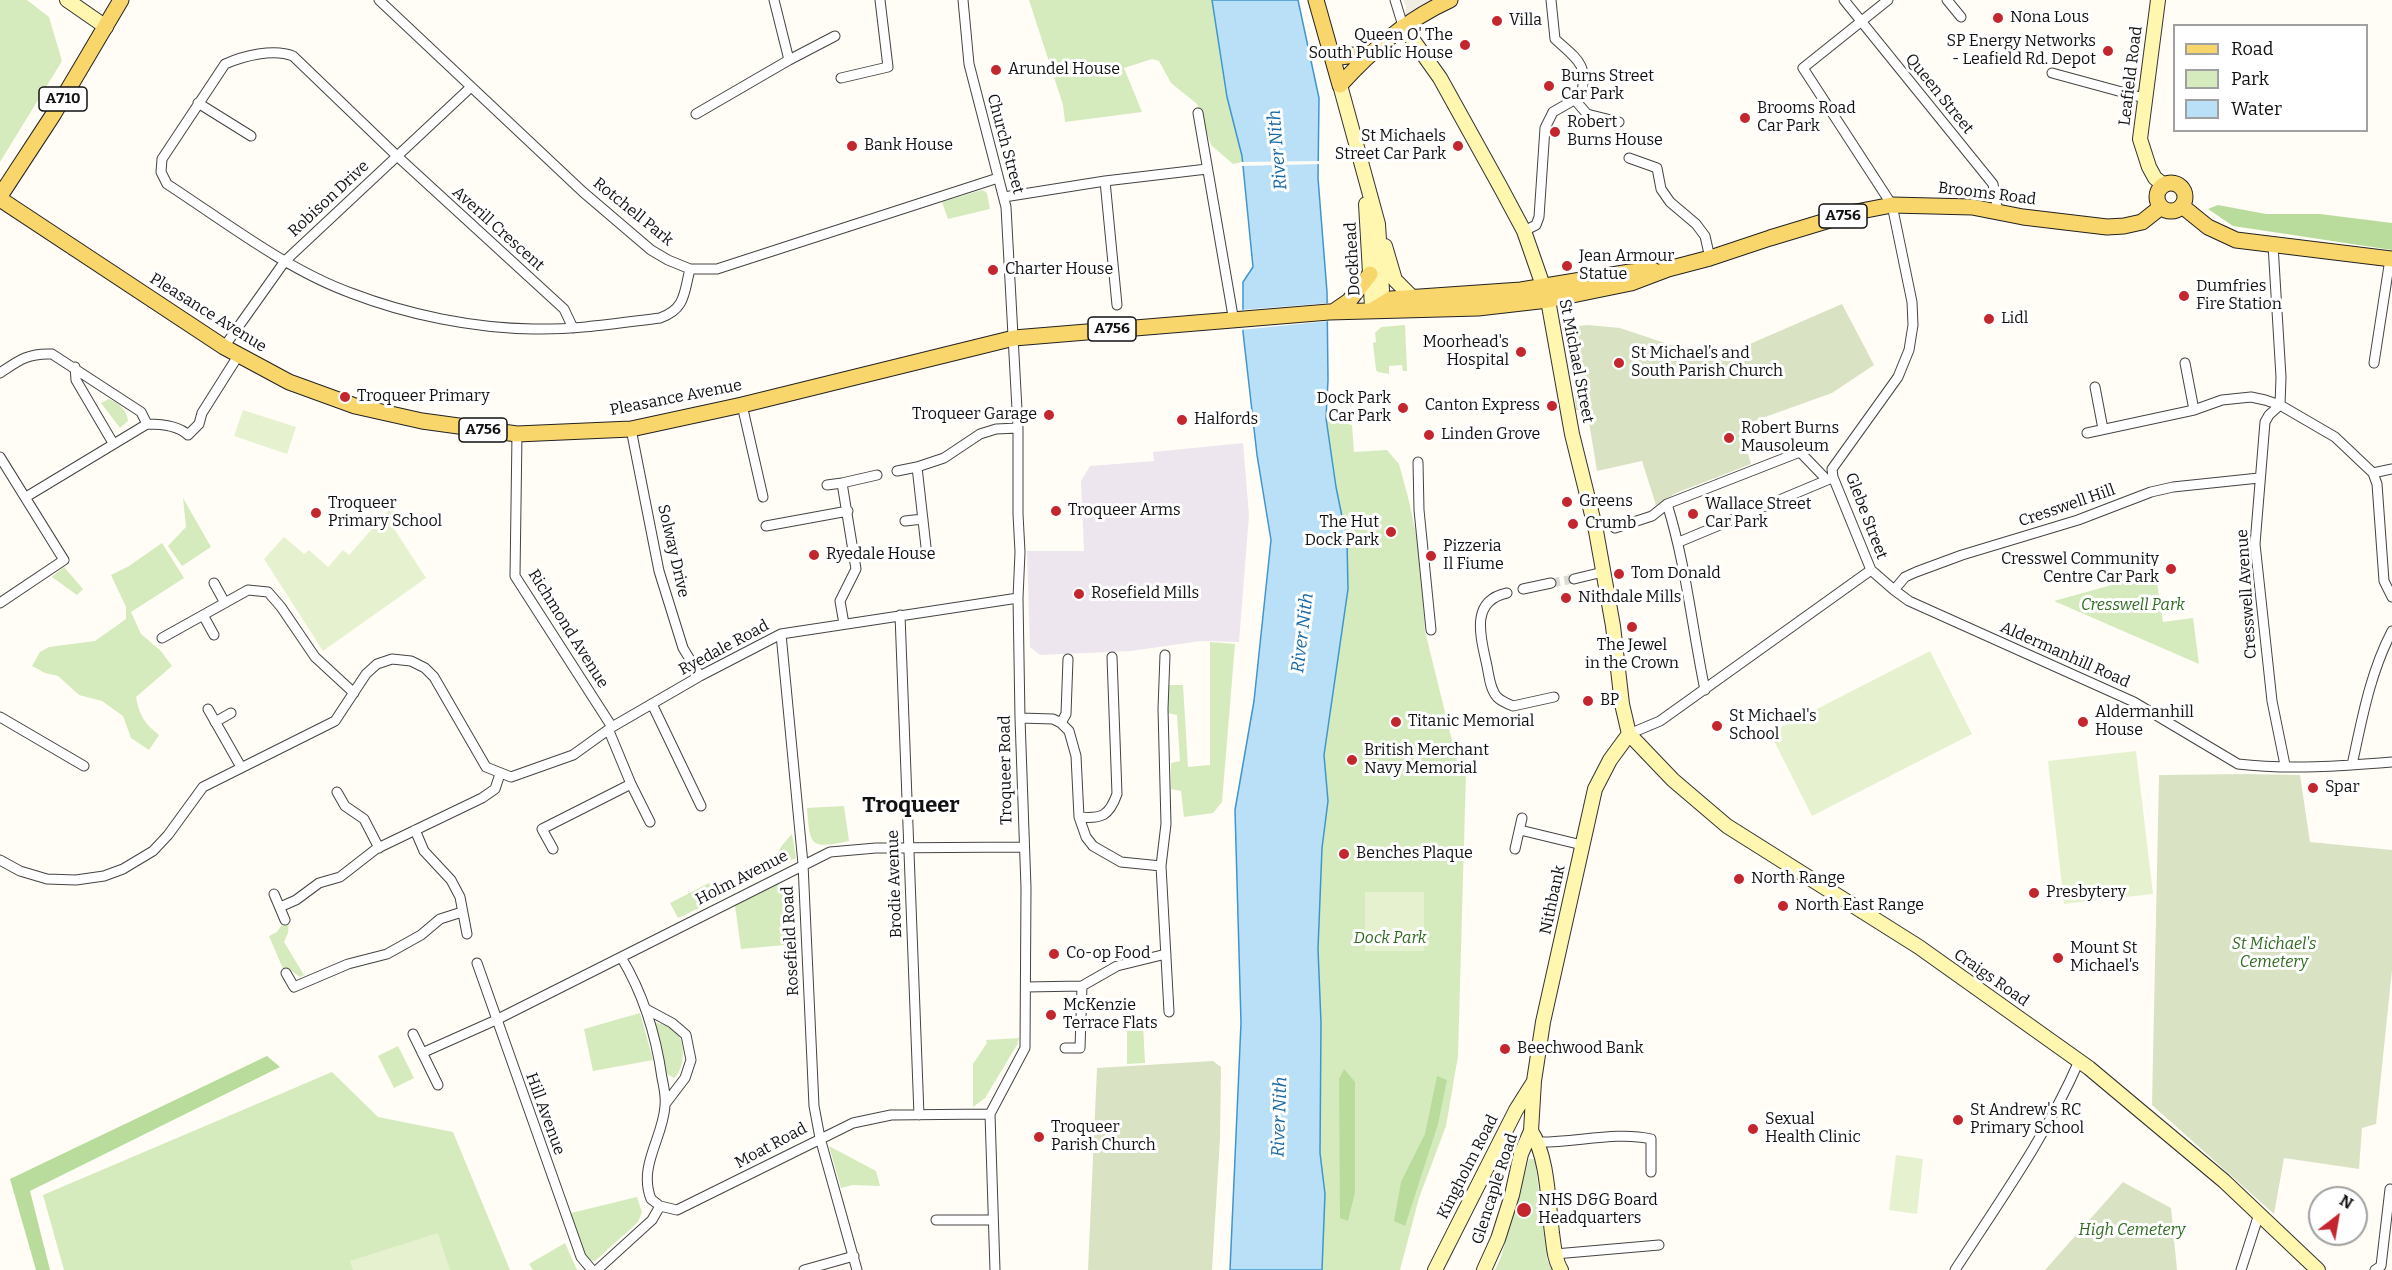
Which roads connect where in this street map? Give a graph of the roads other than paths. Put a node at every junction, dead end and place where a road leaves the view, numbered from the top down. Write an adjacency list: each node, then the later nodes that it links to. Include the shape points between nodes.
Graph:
1 (67, 0): 18 (street)
2 (121, 0): 18 (main road, A710)
3 (379, 0): 26 (street, Rotchell Park)
4 (774, 0): 22 (street)
5 (880, 0): 24 (street, via 888,67)
6 (963, 0): 37 (street, Church Street, via 969,64)
7 (1316, 0): 21 (main road)
8 (1395, 0): 17 (street)
9 (1450, 0): 17 (main road)
10 (1551, 0): 28 (street, via 1555,39 1584,71 1581,96)
11 (1844, 0): 16 (street, Queen Street)
12 (1888, 0): 16 (street)
13 (1947, 0): 15 (street)
14 (2158, 0): 27 (street, Leafield Road)
15 (1961, 17)
16 (1861, 22): 43 (street, via 1803,68); 46 (street, Queen Street, via 1993,184)
17 (1403, 26): 20 (main road); 48 (street, St Michael Street, via 1440,78)
18 (106, 27): 41 (main road, A710)
19 (835, 36): 22 (street)
20 (1369, 53): 21 (main road); 25 (main road)
21 (1333, 58): 25 (main road)
22 (789, 60): 31 (street)
23 (2052, 73): 27 (street)
24 (842, 78)
25 (1340, 86): 39 (street, Dockhead)
26 (471, 87): 34 (street, Robison Drive); 54 (street, Rotchell Park, via 651,250)
27 (2144, 98): 40 (street, Leafield Road, via 2140,139 2149,167)
28 (1575, 100): 32 (street, via 1587,114); 48 (street, via 1552,112 1545,128 1539,218 1536,225)
29 (198, 103): 33 (street); 34 (street, Averill Crescent, via 225,64 237,58 284,52 293,56); 53 (street, via 162,159 161,172 167,184)
30 (1198, 113): 36 (street)
31 (696, 114)
32 (1619, 122)
33 (251, 136)
34 (397, 156): 53 (street, Robison Drive); 62 (street, Averill Crescent, via 564,309)
35 (1629, 158): 50 (street, via 1657,168 1661,189 1705,236)
36 (1207, 169): 38 (street); 61 (street)
37 (998, 178): 42 (street, Church Street); 54 (street, Rotchell Park, via 717,269)
38 (1105, 181): 42 (street); 58 (street)
39 (1366, 183): 47 (street, Dockhead); 55 (street, Dockhead)
40 (2164, 185): 44 (main road, via 2182,187 2186,198); 45 (main road, via 2158,195)
41 (0, 197): 64 (main road, Pleasance Avenue / A756)
42 (1004, 198): 52 (street, Church Street)
43 (1892, 205): 46 (main road, Brooms Road / A756, via 1960,206); 50 (main road, Brooms Road / A756, via 1856,212); 88 (street, Glebe Street, via 1912,302 1909,350 1898,377 1836,463)
44 (2182, 206): 45 (main road, via 2172,211); 49 (main road, via 2197,220 2226,236)
45 (2161, 207): 46 (main road, Brooms Road / A756, via 2142,222 2107,227)
46 (1998, 212)
47 (1378, 224): 57 (street, via 1395,280); 59 (street, Dockhead, via 1382,290)
48 (1524, 231): 56 (street, St Michael Street)
49 (2273, 245): 51 (main road); 72 (street)
50 (1710, 258): 56 (main road, Brooms Road / A756, via 1632,283)
51 (2391, 259): 67 (street)
52 (1010, 260): 63 (street, Troqueer Road)
53 (285, 261): 62 (street, via 349,293 399,309 465,322 533,329); 64 (street, Robison Drive)
54 (690, 269): 62 (street, via 681,305 673,314)
55 (1370, 274): 59 (street, Dockhead); 60 (main road, via 1349,301)
56 (1546, 293): 57 (main road, A756); 59 (main road, A756, via 1478,308); 103 (street, St Michael Street)
57 (1412, 297): 59 (main road, A756, via 1391,299)
58 (1118, 305)
59 (1372, 310): 60 (main road, A756)
60 (1331, 312): 63 (main road, A756)
61 (1233, 316)
62 (573, 328)
63 (1014, 338): 71 (main road, Pleasance Avenue / A756); 75 (street, Troqueer Road)
64 (224, 347): 65 (main road, Pleasance Avenue / A756)
65 (238, 356): 74 (street, via 202,412 199,424 188,435 159,424); 79 (main road, Pleasance Avenue / A756, via 288,382 355,406 422,421)
66 (2185, 363): 73 (street)
67 (2374, 363)
68 (75, 367): 69 (street, via 52,354 35,353); 74 (street, via 141,412); 80 (street, via 76,380)
69 (0, 373)
70 (2095, 387): 77 (street)
71 (742, 405): 76 (main road, Pleasance Avenue / A756); 93 (street)
72 (2280, 405): 73 (street, via 2251,397 2223,400); 86 (street, via 2335,437); 89 (street, Cresswell Avenue, via 2265,422)
73 (2194, 410): 77 (street)
74 (147, 424): 80 (street)
75 (1018, 428): 83 (street, via 980,434 950,455); 111 (street, Troqueer Road)
76 (631, 429): 79 (main road, Pleasance Avenue / A756); 125 (street, Solway Drive, via 659,571 683,648)
77 (2103, 429): 78 (street)
78 (2087, 433)
79 (518, 434): 136 (street, Richmond Avenue, via 515,576)
80 (113, 443): 92 (street)
81 (0, 457): 92 (street)
82 (1418, 462): 117 (street)
83 (916, 467): 85 (street); 96 (street)
84 (2392, 470): 86 (street)
85 (897, 471)
86 (2373, 473): 110 (street, via 2384,581)
87 (877, 475): 90 (street)
88 (1830, 478): 94 (street, via 1800,452); 100 (street); 102 (street, Glebe Street)
89 (2259, 478): 108 (street, Cresswell Hill, via 2151,492 1916,572 1905,577); 139 (street, Cresswell Avenue, via 2255,544 2272,701)
90 (842, 483): 91 (street); 95 (street)
91 (827, 485)
92 (26, 497): 112 (street, via 64,560)
93 (763, 497)
94 (1667, 504): 99 (street, via 1652,516); 100 (street)
95 (848, 511): 98 (street); 116 (street, via 856,569 840,601)
96 (924, 519): 97 (street); 101 (street)
97 (905, 521)
98 (766, 525)
99 (1615, 528)
100 (1679, 542): 126 (street)
101 (926, 547)
102 (1871, 570): 108 (street, Aldermanhill Road); 126 (street, Glebe Street)
103 (1603, 572): 104 (street); 137 (street, St Michael Street)
104 (1574, 579)
105 (214, 583): 113 (street)
106 (1551, 583): 107 (street)
107 (1523, 589)
108 (1894, 590): 139 (street, Aldermanhill Road, via 1909,601 2134,702 2231,761 2257,766)
109 (1507, 592): 128 (street, via 1486,603 1479,620 1492,688 1498,698 1513,706)
110 (2392, 597)
111 (1018, 598): 115 (street, Ryedale Road); 133 (street, Troqueer Road)
112 (0, 603)
113 (225, 603): 114 (street); 127 (street, via 248,590 268,592 315,657)
114 (203, 615): 120 (street); 121 (street)
115 (900, 615): 116 (street, Ryedale Road); 155 (street, Brodie Avenue)
116 (844, 624): 119 (street, Ryedale Road)
117 (1431, 630)
118 (2392, 631): 140 (street, via 2369,689)
119 (781, 634): 125 (street, Ryedale Road); 159 (street, Rosefield Road)
120 (214, 635)
121 (162, 638)
122 (1165, 655): 160 (street, via 1166,824)
123 (1112, 657): 147 (street, via 1118,794 1112,810 1097,819)
124 (1068, 659): 135 (street, via 1066,714)
125 (700, 676): 129 (street, Ryedale Road)
126 (1705, 690): 137 (street, Glebe Street, via 1660,721)
127 (354, 693): 142 (street, via 335,721); 143 (street, via 377,664 392,659 411,661 424,668 434,677 486,767)
128 (1554, 697)
129 (652, 704): 136 (street, Ryedale Road); 146 (street)
130 (208, 709): 134 (street)
131 (231, 713): 134 (street)
132 (0, 717): 141 (street)
133 (1020, 718): 135 (street, via 1047,718); 153 (street, Troqueer Road)
134 (215, 722): 142 (street)
135 (1061, 723): 147 (street, via 1073,743)
136 (610, 729): 143 (street, Ryedale Road, via 573,755 511,777); 144 (street, Richmond Avenue)
137 (1629, 734): 152 (street, Nithbank, via 1596,789); 178 (street, Craigs Road, via 1673,780 1727,826 1919,947)
138 (2392, 762): 140 (street, Aldermanhill Road)
139 (2284, 765): 140 (street, Aldermanhill Road)
140 (2352, 765)
141 (84, 766)
142 (241, 767): 158 (street, via 203,787 161,843 123,869 76,880 47,879)
143 (500, 774): 150 (street, via 495,789 482,798)
144 (631, 784): 149 (street, Richmond Avenue); 156 (street, via 542,829)
145 (337, 792): 154 (street, via 345,806 364,819)
146 (700, 806)
147 (1079, 817): 160 (street, via 1086,837 1106,854 1121,862)
148 (1522, 818): 151 (street)
149 (650, 822)
150 (415, 830): 154 (street); 163 (street, via 424,851 451,880)
151 (1520, 830): 152 (street); 157 (street)
152 (1582, 845): 179 (street, Nithbank)
153 (1023, 847): 155 (street, Holm Avenue); 171 (street, Troqueer Road)
154 (379, 848): 162 (street, via 340,877 320,883)
155 (909, 848): 159 (street, Holm Avenue, via 830,852); 183 (street, Brodie Avenue)
156 (553, 849)
157 (1515, 849)
158 (0, 860)
159 (803, 864): 167 (street, Holm Avenue); 185 (street, Rosefield Road, via 814,1106)
160 (1161, 866): 166 (street)
161 (274, 894): 162 (street)
162 (280, 907): 164 (street)
163 (462, 912): 165 (street); 169 (street, via 440,919 387,954 348,964 294,987)
164 (285, 920)
165 (467, 934)
166 (1166, 954): 170 (street, via 1117,966); 173 (street)
167 (621, 957): 172 (street); 174 (street, Holm Avenue)
168 (477, 963): 174 (street, Hill Avenue)
169 (286, 973)
170 (1082, 986): 171 (street); 176 (street, via 1080,1048)
171 (1026, 987): 182 (street, Troqueer Road, via 1025,1048)
172 (646, 1009): 181 (street, via 659,1054); 181 (street, via 686,1035 691,1060 686,1077)
173 (1168, 1012)
174 (496, 1020): 177 (street, Holm Avenue); 196 (street, Hill Avenue, via 581,1257)
175 (413, 1034): 177 (street)
176 (1065, 1048)
177 (422, 1053): 180 (street)
178 (2079, 1061): 189 (street, Craigs Road); 203 (street, via 2046,1128)
179 (1534, 1081): 184 (street, Glencaple Road); 200 (street, Kingholm Road)
180 (438, 1085)
181 (666, 1103): 188 (street, via 646,1179 651,1199)
182 (990, 1114): 183 (street, Moat Road); 191 (street, Troqueer Road)
183 (919, 1115): 185 (street, Moat Road, via 891,1115 852,1123)
184 (1534, 1136): 186 (street, via 1576,1142 1621,1137 1651,1139); 193 (street, via 1542,1158); 201 (street, Glencaple Road, via 1521,1154 1498,1239)
185 (820, 1138): 188 (street, Moat Road, via 677,1210); 194 (street, Rosefield Road)
186 (1651, 1172)
187 (2390, 1189): 206 (street, via 2384,1255 2381,1266)
188 (660, 1206): 195 (street, via 652,1220)
189 (2259, 1214): 204 (street); 205 (street, Craigs Road)
190 (936, 1220): 191 (street)
191 (992, 1220): 199 (street, Troqueer Road)
192 (1659, 1245): 193 (street)
193 (1555, 1254): 202 (street)
194 (854, 1256): 197 (street); 198 (street, Rosefield Road)
195 (604, 1268)
196 (592, 1270)
197 (804, 1270)
198 (857, 1270)
199 (995, 1270)
200 (1435, 1270)
201 (1484, 1270)
202 (1561, 1270)
203 (1955, 1270)
204 (2241, 1270)
205 (2318, 1270)
206 (2375, 1270)

